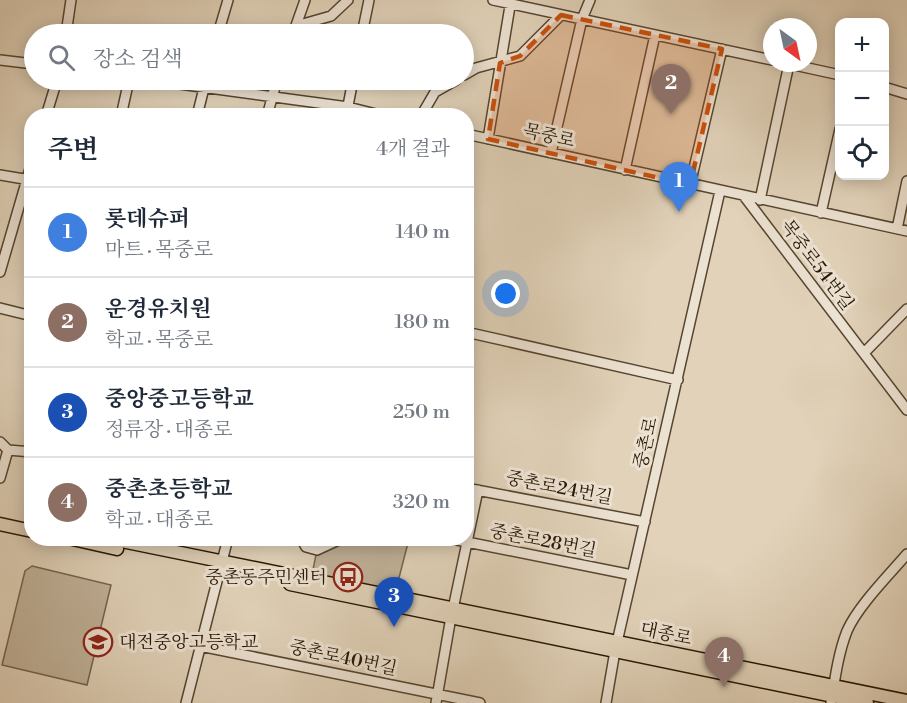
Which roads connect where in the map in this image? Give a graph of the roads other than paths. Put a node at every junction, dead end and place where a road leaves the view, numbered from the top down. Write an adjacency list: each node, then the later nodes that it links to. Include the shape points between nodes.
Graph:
1 (71, 0): 11 (street)
2 (228, 0): 12 (street)
3 (305, 0): 13 (street)
4 (348, 0): 14 (street, via 331,16)
5 (369, 0): 15 (street)
6 (493, 0): 8 (street)
7 (590, 0): 10 (street)
8 (510, 2): 9 (street); 21 (street)
9 (561, 15): 10 (street); 21 (street, via 520,56)
10 (582, 19): 16 (street); 46 (street)
11 (67, 24)
12 (221, 24)
13 (296, 24)
14 (310, 24)
15 (364, 24)
16 (655, 35): 17 (street); 47 (street)
17 (722, 49): 18 (street); 51 (street)
18 (763, 58)
19 (0, 60): 20 (street)
20 (24, 63)
21 (500, 63): 22 (street); 44 (street)
22 (474, 69)
23 (817, 70): 25 (street)
24 (785, 72): 55 (street)
25 (835, 74)
26 (889, 88): 34 (street)
27 (54, 90): 36 (street)
28 (127, 90): 37 (street)
29 (203, 90): 38 (street)
30 (238, 90): 35 (street)
31 (273, 90): 35 (street)
32 (351, 90): 41 (street)
33 (438, 90): 42 (street)
34 (907, 93)
35 (271, 97): 39 (street); 40 (street)
36 (48, 108)
37 (123, 108)
38 (199, 108)
39 (269, 108)
40 (331, 108)
41 (348, 108)
42 (426, 108)
43 (474, 136): 44 (street, 목중로)
44 (488, 139): 46 (street, 목중로)
45 (835, 151): 56 (street)
46 (551, 153): 47 (street, 목중로)
47 (625, 170): 51 (street, 목중로)
48 (0, 175): 49 (street)
49 (24, 179)
50 (907, 181): 57 (street)
51 (690, 185): 52 (street, 목중로)
52 (720, 191): 54 (street, 목중로); 65 (street, 중촌로)
53 (24, 196): 59 (street)
54 (744, 196): 55 (street, 목중로); 64 (street, 목중로54번길)
55 (760, 200): 56 (street, 목중로)
56 (821, 213): 57 (street, 목중로)
57 (897, 229): 58 (street, 목중로)
58 (907, 231)
59 (0, 273)
60 (0, 308): 62 (street)
61 (907, 309): 64 (street)
62 (24, 314)
63 (474, 334): 65 (street)
64 (864, 353): 66 (street, 목중로54번길)
65 (678, 380): 76 (street, 중촌로)
66 (907, 410)
67 (0, 442): 68 (street)
68 (8, 450): 69 (street); 70 (street)
69 (24, 451)
70 (0, 478)
71 (474, 489): 72 (street, 중촌로24번길)
72 (478, 490): 73 (street); 76 (street, 중촌로24번길)
73 (474, 509)
74 (0, 517): 75 (main road)
75 (24, 522)
76 (645, 522): 88 (street, 중촌로)
77 (0, 525): 78 (main road)
78 (24, 530)
79 (474, 543): 88 (street, 중촌로28번길)
80 (111, 546): 87 (main road, 대종로)
81 (139, 546): 87 (main road, 대종로)
82 (226, 546): 87 (street)
83 (305, 546): 84 (street, via 317,550)
84 (326, 546)
85 (466, 546): 89 (street)
86 (907, 554): 92 (street, via 848,630)
87 (220, 566): 89 (main road, 대종로); 90 (street)
88 (632, 575): 91 (street, 중촌로)
89 (452, 613): 91 (main road, 대종로); 93 (street)
90 (200, 646): 93 (street, 중촌로40번길); 95 (street)
91 (616, 646): 92 (main road, 대종로); 97 (street, 중촌로)
92 (832, 695): 94 (main road, 대종로); 98 (main road, 대종로)
93 (437, 699): 96 (street, 중촌로40번길)
94 (907, 701)
95 (186, 703)
96 (480, 703)
97 (606, 703)
98 (867, 703)

